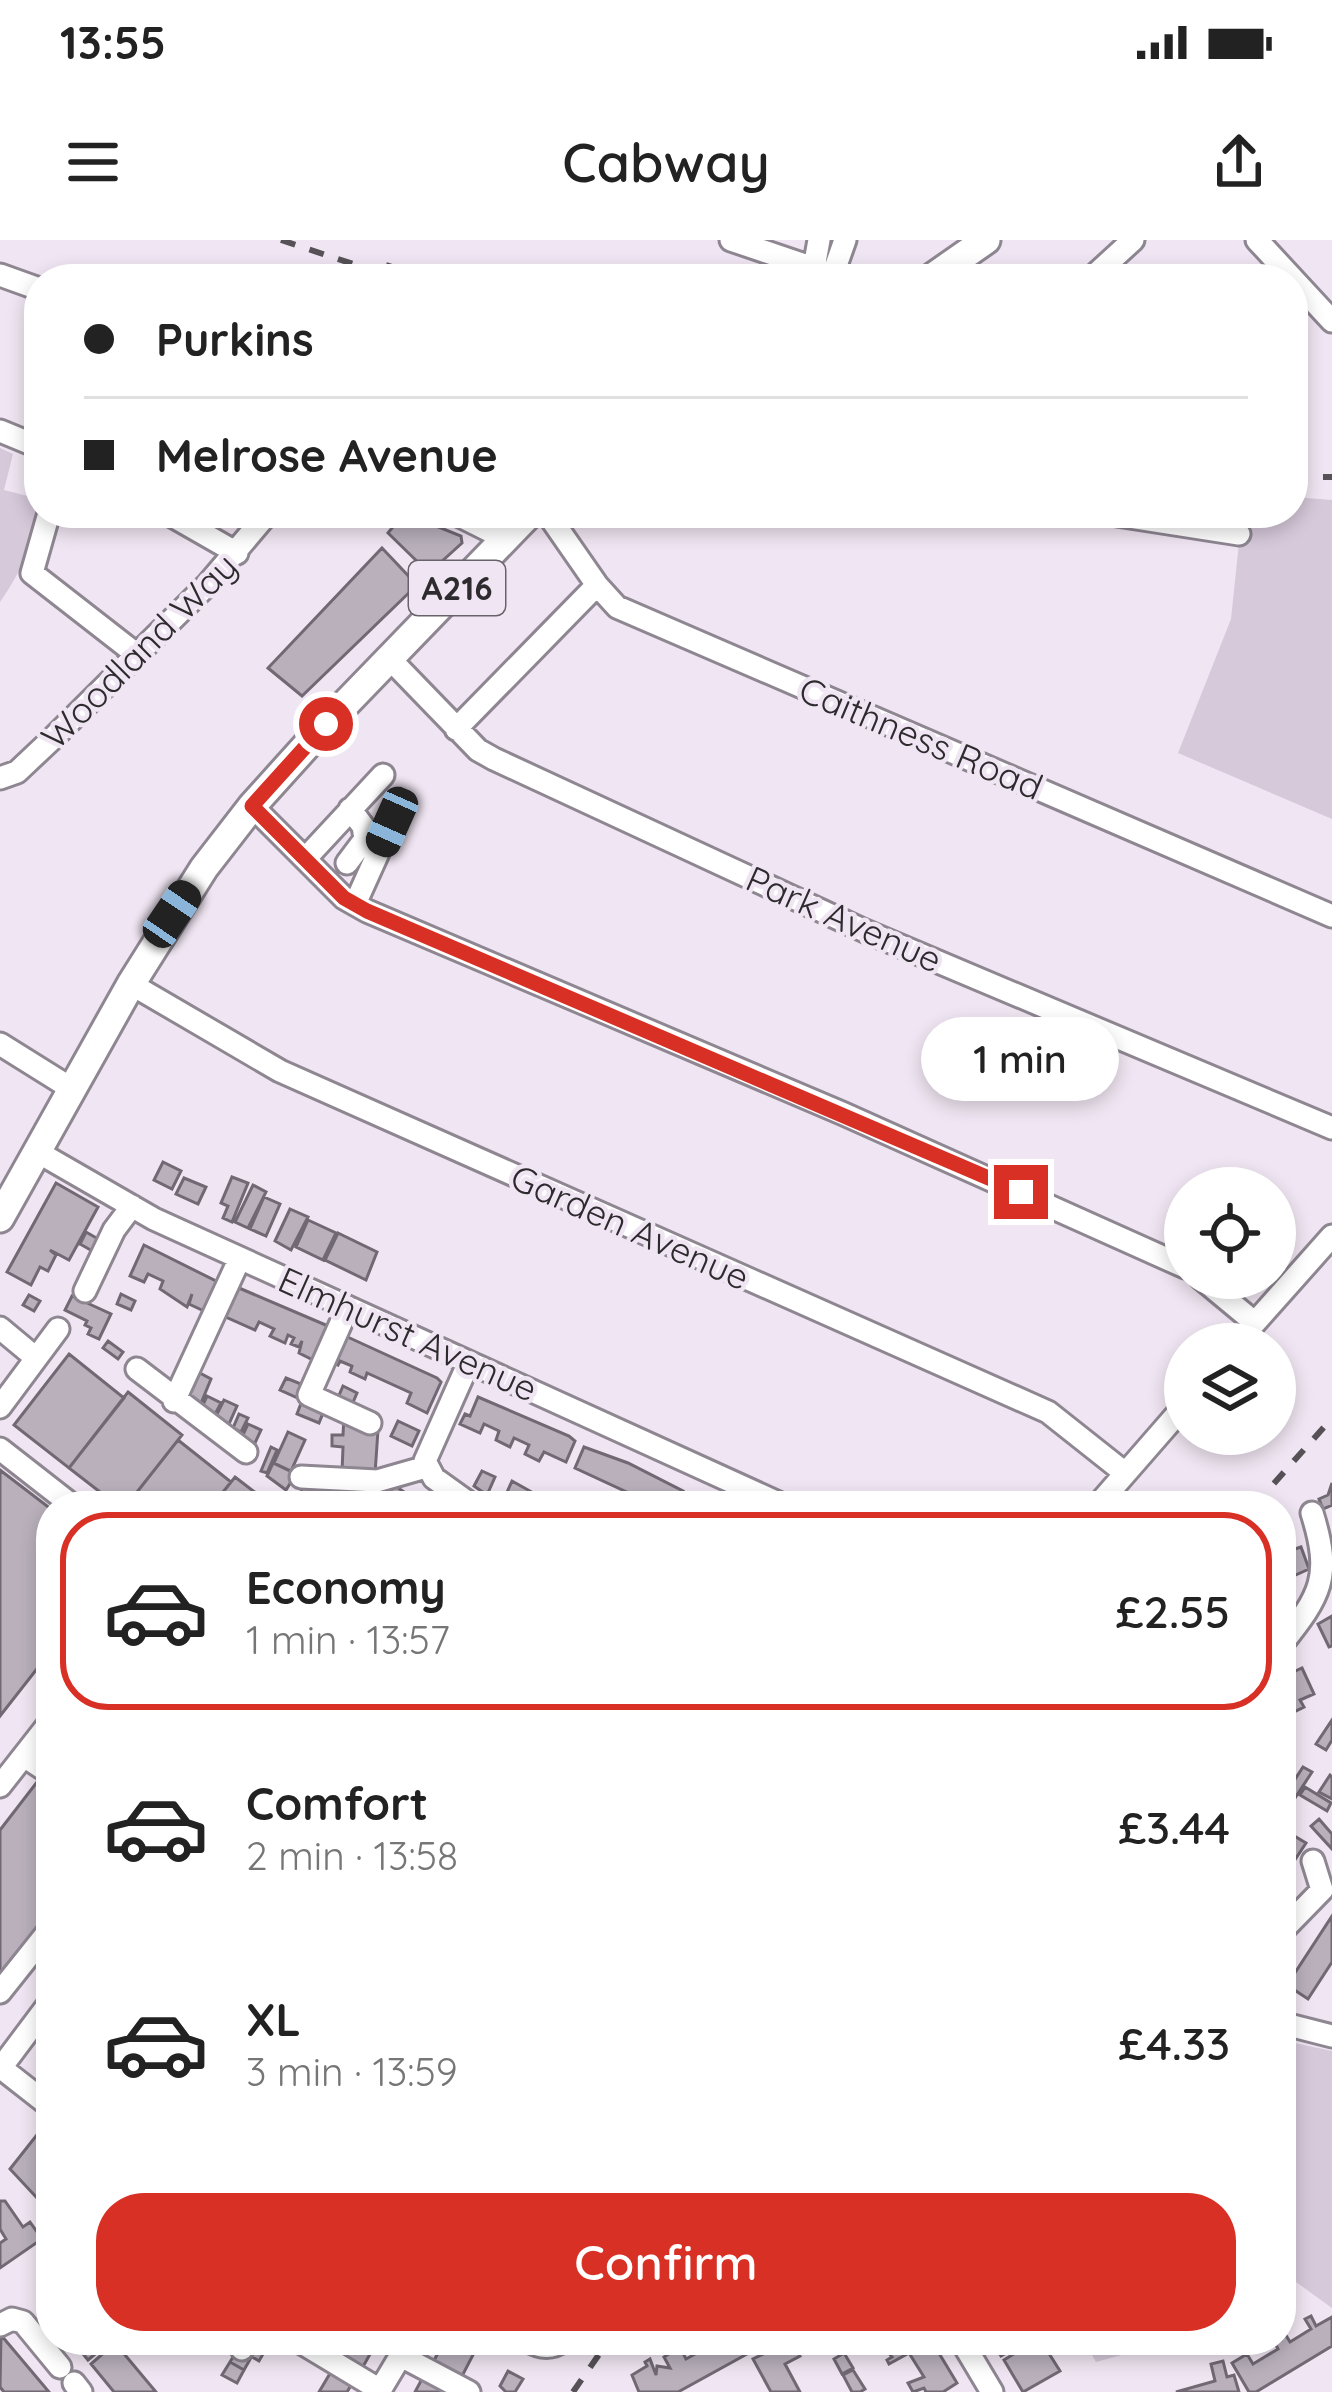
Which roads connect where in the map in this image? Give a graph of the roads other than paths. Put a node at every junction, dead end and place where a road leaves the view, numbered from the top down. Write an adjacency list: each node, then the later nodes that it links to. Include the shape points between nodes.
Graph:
1 (731, 240): 5 (street)
2 (986, 240): 6 (main road)
3 (1133, 240): 7 (street)
4 (1257, 240): 8 (street)
5 (802, 264)
6 (952, 264)
7 (1107, 264)
8 (1279, 264)
9 (1308, 295): 10 (street)
10 (1332, 321)
11 (45, 528): 22 (street, via 32,573)
12 (193, 528): 20 (street)
13 (256, 528): 20 (street, Woodland Way)
14 (485, 528): 19 (street)
15 (516, 528): 19 (main road, A216)
16 (557, 528): 21 (street, Caithness Road)
17 (1200, 528): 18 (street)
18 (1239, 534)
19 (506, 538): 23 (main road, A216)
20 (237, 553): 22 (street, Woodland Way)
21 (597, 585): 24 (street); 33 (street, Caithness Road, via 617,607)
22 (136, 654): 26 (street, Woodland Way, via 27,764)
23 (388, 658): 24 (street, Park Avenue); 27 (main road, A216)
24 (456, 729): 37 (street, Park Avenue, via 494,760 865,931)
25 (382, 775): 28 (street)
26 (0, 778)
27 (252, 806): 30 (street); 34 (main road, A216)
28 (350, 809): 30 (street); 31 (street, via 365,839)
29 (392, 822): 32 (street)
30 (305, 859): 32 (street)
31 (346, 863)
32 (355, 904): 43 (street)
33 (1332, 916)
34 (131, 984): 36 (main road, A216); 60 (street, Garden Avenue, via 280,1071 1048,1412)
35 (0, 1044): 36 (street)
36 (72, 1089): 38 (main road, A216)
37 (1332, 1128)
38 (36, 1151): 39 (street, Elmhurst Avenue); 40 (main road, A216)
39 (131, 1206): 42 (street, Elmhurst Avenue); 44 (street)
40 (0, 1218)
41 (1332, 1236): 47 (street)
42 (239, 1258): 46 (street, Elmhurst Avenue); 54 (street)
43 (1164, 1258)
44 (85, 1291)
45 (1226, 1299): 47 (street)
46 (348, 1307): 51 (street, Elmhurst Avenue); 55 (street, via 309,1395)
47 (1254, 1322)
48 (0, 1328): 50 (street)
49 (58, 1329): 50 (street)
50 (36, 1358): 53 (street)
51 (469, 1362): 59 (street); 64 (street, Elmhurst Avenue)
52 (137, 1369): 54 (street)
53 (3, 1396)
54 (175, 1401): 58 (street)
55 (370, 1424)
56 (1164, 1429): 60 (street)
57 (0, 1449): 62 (street)
58 (246, 1452)
59 (426, 1468): 61 (street, via 377,1481); 63 (street)
60 (1125, 1473): 65 (street)
61 (301, 1477)
62 (54, 1491)
63 (452, 1491)
64 (752, 1491)
65 (1110, 1491)
66 (1322, 1526): 67 (street, via 1323,1585)
67 (1296, 1624)
68 (36, 1741): 69 (street)
69 (25, 1756): 70 (street); 71 (street)
70 (36, 1764)
71 (0, 1786)
72 (1313, 1862): 73 (street)
73 (1327, 1893): 74 (street)
74 (1296, 1919)
75 (36, 1951): 76 (street)
76 (0, 1992)
77 (36, 2021): 80 (street)
78 (1296, 2027): 79 (street)
79 (1332, 2036)
80 (0, 2068): 81 (street)
81 (36, 2096)
82 (0, 2325): 83 (street, via 23,2323)
83 (36, 2338)
84 (50, 2355): 89 (street)
85 (321, 2355): 90 (street)
86 (402, 2355): 90 (street)
87 (416, 2355): 91 (street)
88 (970, 2355): 92 (street)
89 (72, 2381)
90 (380, 2391)
91 (469, 2392)
92 (992, 2392)

